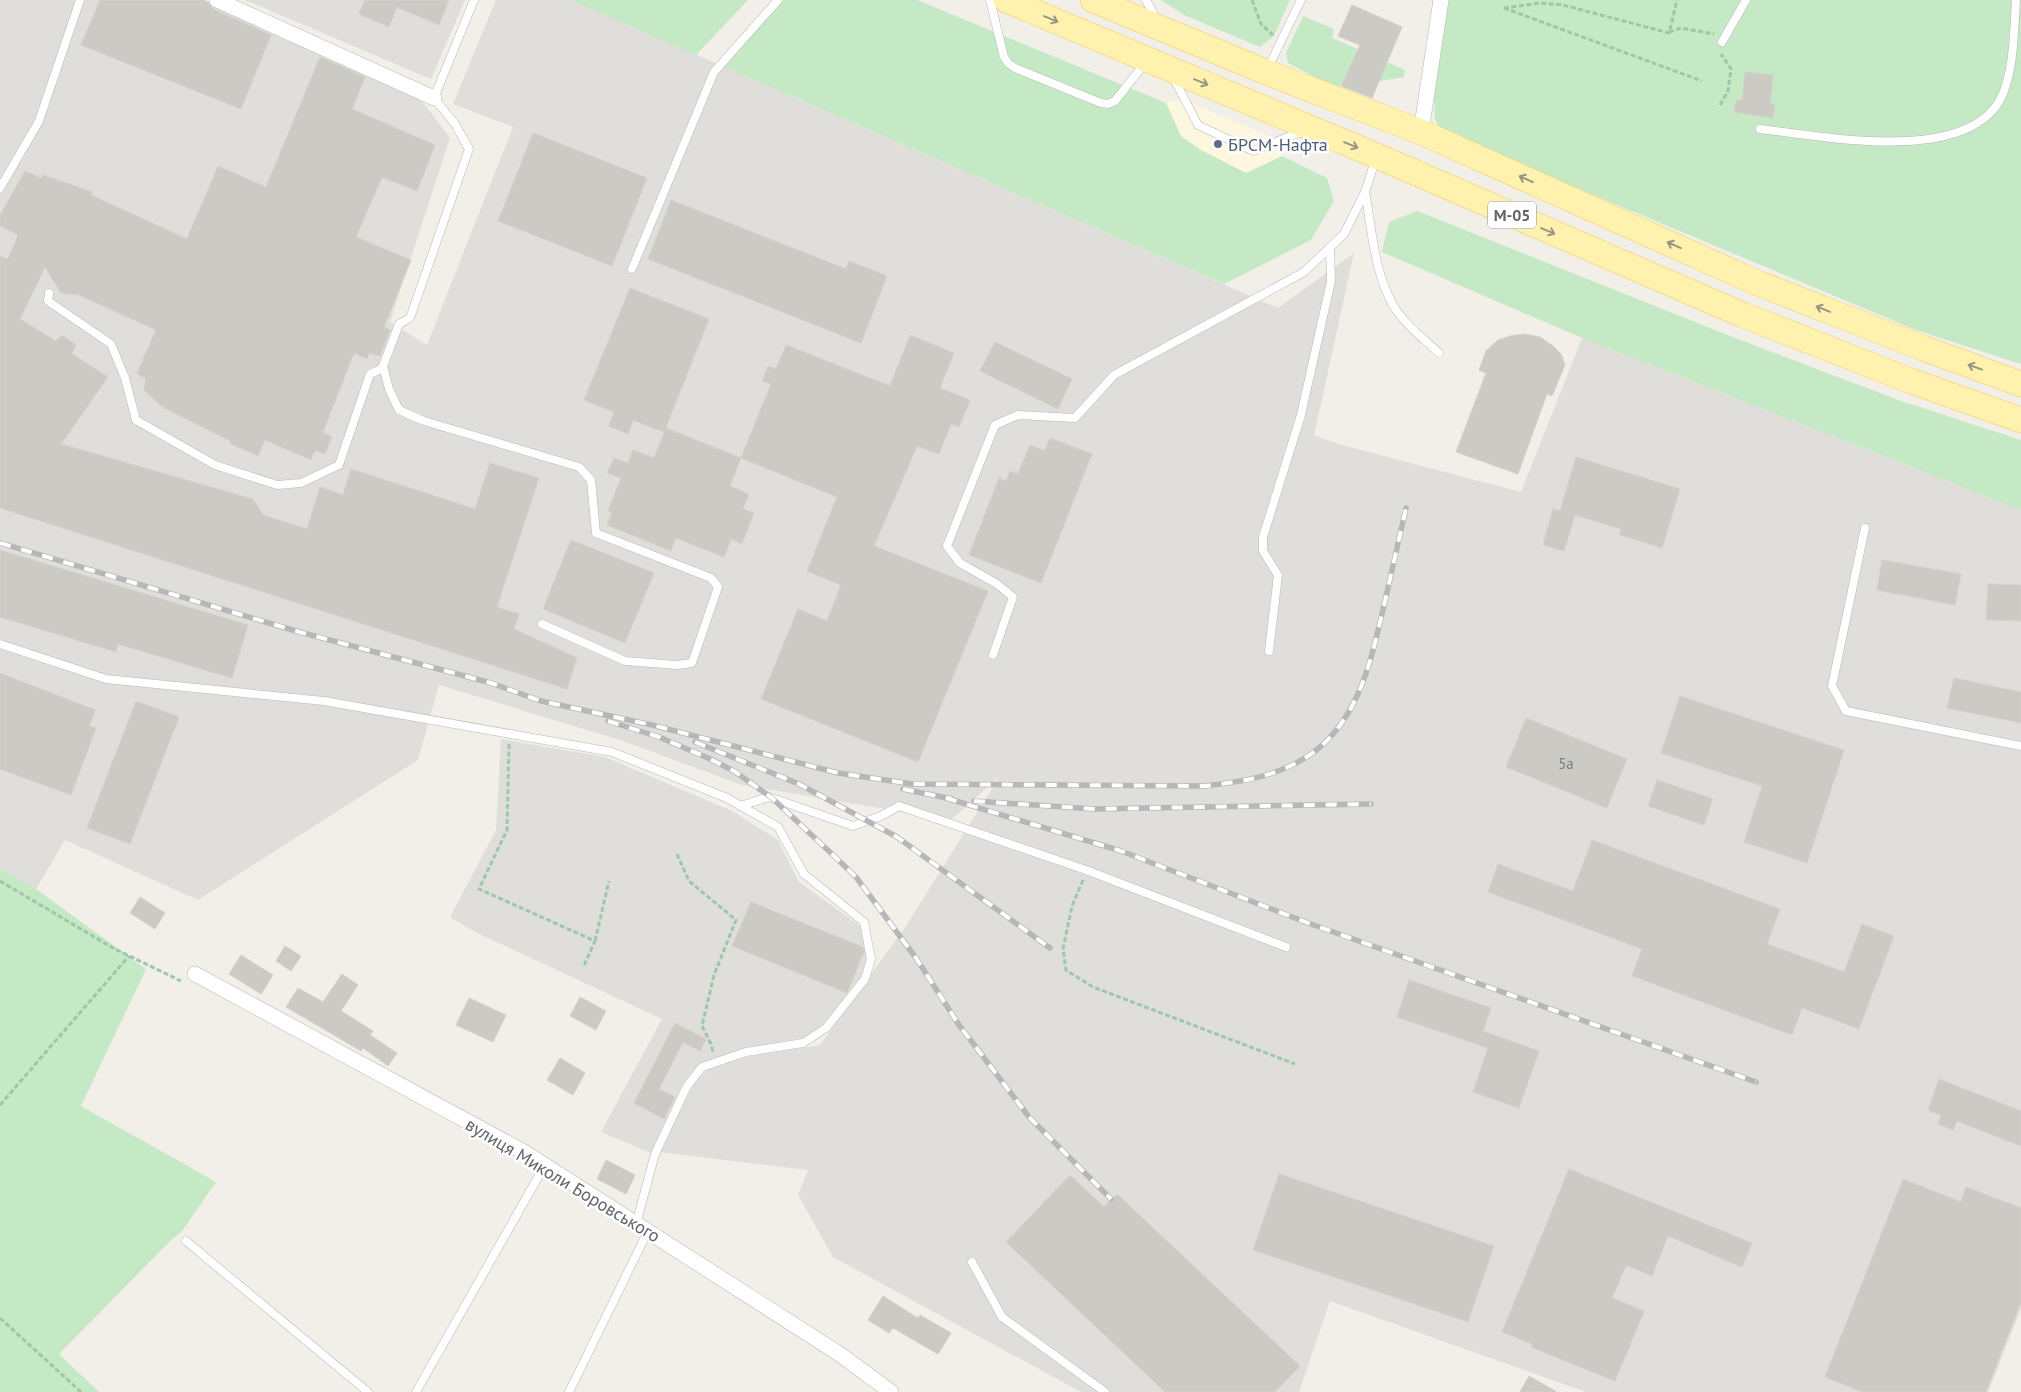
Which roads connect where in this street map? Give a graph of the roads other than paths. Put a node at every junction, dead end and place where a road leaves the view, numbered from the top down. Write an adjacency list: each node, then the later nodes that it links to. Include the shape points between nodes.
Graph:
1 (80, 0): 22 (lane, via 39,121)
2 (217, 0): 17 (street)
3 (474, 0): 17 (lane)
4 (778, 0): 25 (lane, via 714,72)
5 (990, 0): 15 (lane, via 1008,63 1101,104 1115,101)
6 (1006, 0): 15 (main road, М-05, one-way to 15)
7 (1093, 0): 13 (main road, М-05)
8 (1146, 0): 13 (lane)
9 (1301, 0): 16 (lane)
10 (1441, 0): 20 (street)
11 (1746, 0): 14 (lane)
12 (2016, 0): 19 (lane, via 2011,67 2000,101 1978,125 1942,137 1883,143)
13 (1161, 28): 16 (main road, М-05)
14 (1724, 40)
15 (1158, 65): 18 (main road, М-05, one-way to 18); 18 (lane, via 1198,126 1253,151)
16 (1266, 72): 20 (main road, М-05)
17 (434, 98): 28 (lane, via 455,124 469,149 410,318 399,324)
18 (1310, 128): 21 (main road, М-05, one-way to 21)
19 (1760, 129)
20 (1421, 132): 29 (main road, М-05, one-way to 20, via 1755,282)
21 (1377, 156): 23 (lane); 30 (main road, М-05, one-way to 30, via 1742,315)
22 (0, 188)
23 (1365, 192): 24 (lane, via 1344,234); 27 (lane, via 1378,262 1394,306)
24 (1330, 247): 34 (lane, via 1331,281 1301,414 1263,536 1263,552 1278,575); 35 (lane, via 1304,272 1114,375 1075,418 1018,415 995,425 947,546 960,563 1013,597)
25 (632, 269)
26 (50, 293): 28 (lane, via 48,301 111,344 126,378 136,420 215,465 277,485 301,483 339,465 370,374)
27 (1439, 353)
28 (383, 366): 32 (lane, via 399,410 424,421 579,467 591,480 596,533 711,578 718,587 692,663 625,661)
29 (2021, 384)
30 (2021, 420)
31 (1865, 528): 36 (lane, via 1832,686 1846,711)
32 (542, 624)
33 (0, 644): 37 (lane, via 106,679 324,700 612,752)
34 (1269, 651)
35 (993, 655)
36 (2021, 746)
37 (740, 806): 38 (lane, via 769,796 852,826 899,806 1086,870); 41 (lane, via 778,827 804,874 864,922 871,959 865,979 826,1028 803,1043 746,1052 702,1067 687,1086 655,1154)
38 (1286, 947)
39 (195, 974): 40 (street, вулиця Миколи Боровського)
40 (545, 1165): 41 (street, вулиця Миколи Боровського); 45 (lane)
41 (642, 1228): 46 (lane); 47 (street, вулиця Миколи Боровського, via 841,1355)
42 (186, 1241): 44 (lane)
43 (972, 1262): 48 (lane, via 1002,1317)
44 (368, 1392)
45 (416, 1392)
46 (569, 1392)
47 (891, 1392)
48 (1105, 1392)

